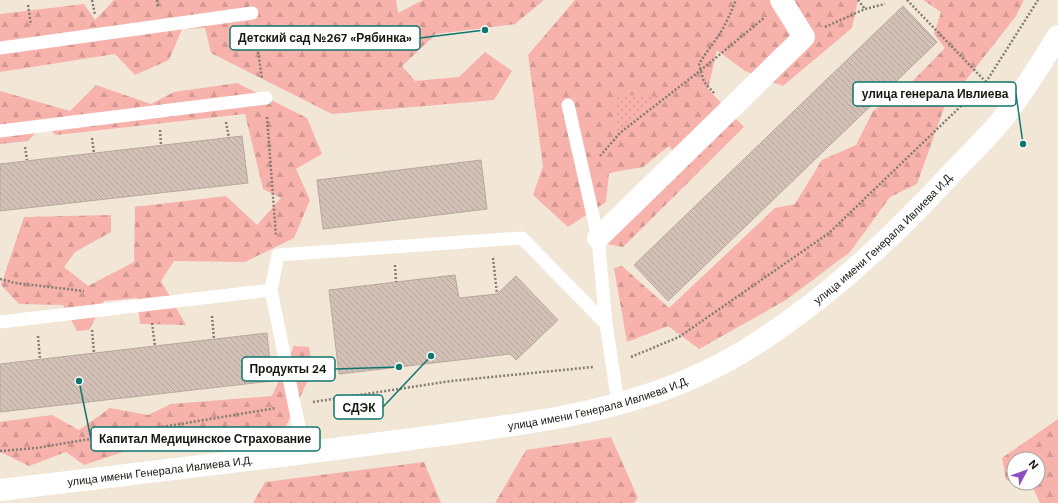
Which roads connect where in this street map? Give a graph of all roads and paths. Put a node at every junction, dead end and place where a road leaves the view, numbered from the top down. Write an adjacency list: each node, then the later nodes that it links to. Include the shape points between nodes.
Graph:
1 (736, 0): 12 (path, via 720,34 699,64)
2 (858, 0): 7 (path)
3 (907, 0): 13 (path)
4 (1038, 0): 13 (path)
5 (782, 1): 10 (street); 12 (path)
6 (885, 4): 7 (path)
7 (865, 9): 10 (path)
8 (252, 13): 11 (lane); 14 (path)
9 (1058, 36): 29 (street, улица имени Генерала Ивлиева И.Д., via 1000,121 916,212 854,270 791,320 713,368 663,390)
10 (804, 37): 16 (street)
11 (0, 48)
12 (701, 70): 16 (path, via 704,82); 18 (path, via 621,132)
13 (986, 82): 28 (path, via 829,233 679,337)
14 (266, 98): 17 (lane); 21 (path)
15 (568, 105): 18 (lane)
16 (730, 110): 19 (street)
17 (0, 132)
18 (584, 175): 19 (lane)
19 (598, 238): 27 (lane)
20 (490, 240): 21 (lane); 25 (path); 27 (lane, via 522,238)
21 (278, 255): 23 (lane)
22 (0, 279): 24 (path)
23 (271, 290): 26 (lane); 30 (lane)
24 (90, 292)
25 (497, 294)
26 (0, 322)
27 (606, 324): 28 (lane)
28 (612, 365): 29 (lane); 30 (path, via 452,381)
29 (618, 403): 32 (street, улица имени Генерала Ивлиева И.Д., via 550,420)
30 (294, 404): 31 (path, via 36,448); 32 (lane)
31 (0, 451)
32 (304, 452): 33 (street, улица имени Генерала Ивлиева И.Д.)
33 (0, 490)

